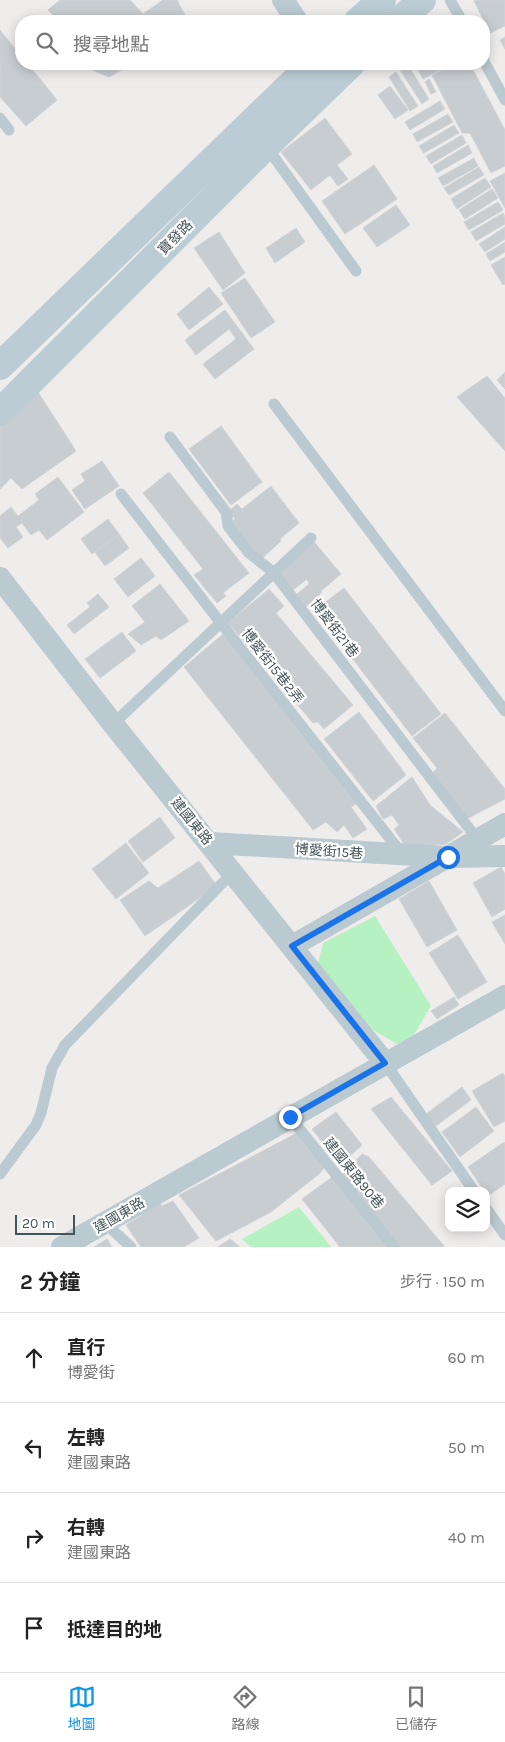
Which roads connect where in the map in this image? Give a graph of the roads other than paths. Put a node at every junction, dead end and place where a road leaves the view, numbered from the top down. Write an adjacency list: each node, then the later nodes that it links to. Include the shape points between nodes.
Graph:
1 (283, 0): 5 (street)
2 (382, 0): 6 (main road)
3 (422, 0): 7 (main road)
4 (450, 0): 8 (lane)
5 (292, 15)
6 (365, 15)
7 (406, 15)
8 (459, 15)
9 (306, 70): 17 (main road, 寶發路)
10 (336, 70): 15 (main road, 寶發路)
11 (489, 70): 12 (lane)
12 (505, 100)
13 (0, 118): 14 (lane)
14 (10, 130)
15 (266, 146): 16 (lane); 19 (main road, 寶發路)
16 (356, 271)
17 (0, 366)
18 (274, 404): 26 (lane)
19 (0, 412)
20 (170, 438): 23 (lane, 博愛街21巷, via 226,512 228,526 249,553)
21 (121, 494): 25 (lane, 博愛街15巷2弄)
22 (311, 538): 23 (lane)
23 (273, 572): 25 (lane); 29 (lane, 博愛街21巷)
24 (0, 578): 27 (street, 建國東路)
25 (220, 622): 27 (lane); 31 (lane, 博愛街15巷2弄)
26 (505, 711)
27 (113, 724): 30 (street, 建國東路)
28 (505, 824): 29 (street)
29 (478, 840): 33 (street)
30 (210, 843): 31 (street, 博愛街15巷); 34 (street, 建國東路)
31 (403, 855): 33 (street, 博愛街15巷)
32 (505, 856): 33 (street)
33 (448, 857): 35 (street)
34 (233, 872): 35 (street, 建國東路); 39 (lane, via 65,1045 52,1068 42,1113)
35 (292, 946): 37 (street, 建國東路)
36 (505, 996): 37 (street, 建國東路)
37 (385, 1063): 38 (street, 建國東路); 40 (lane)
38 (290, 1117): 42 (street, 建國東路); 46 (lane, 建國東路90巷)
39 (0, 1174)
40 (471, 1187)
41 (490, 1214): 43 (lane)
42 (106, 1223): 44 (street, 建國東路); 45 (lane)
43 (505, 1235)
44 (62, 1247)
45 (131, 1247)
46 (394, 1247)

